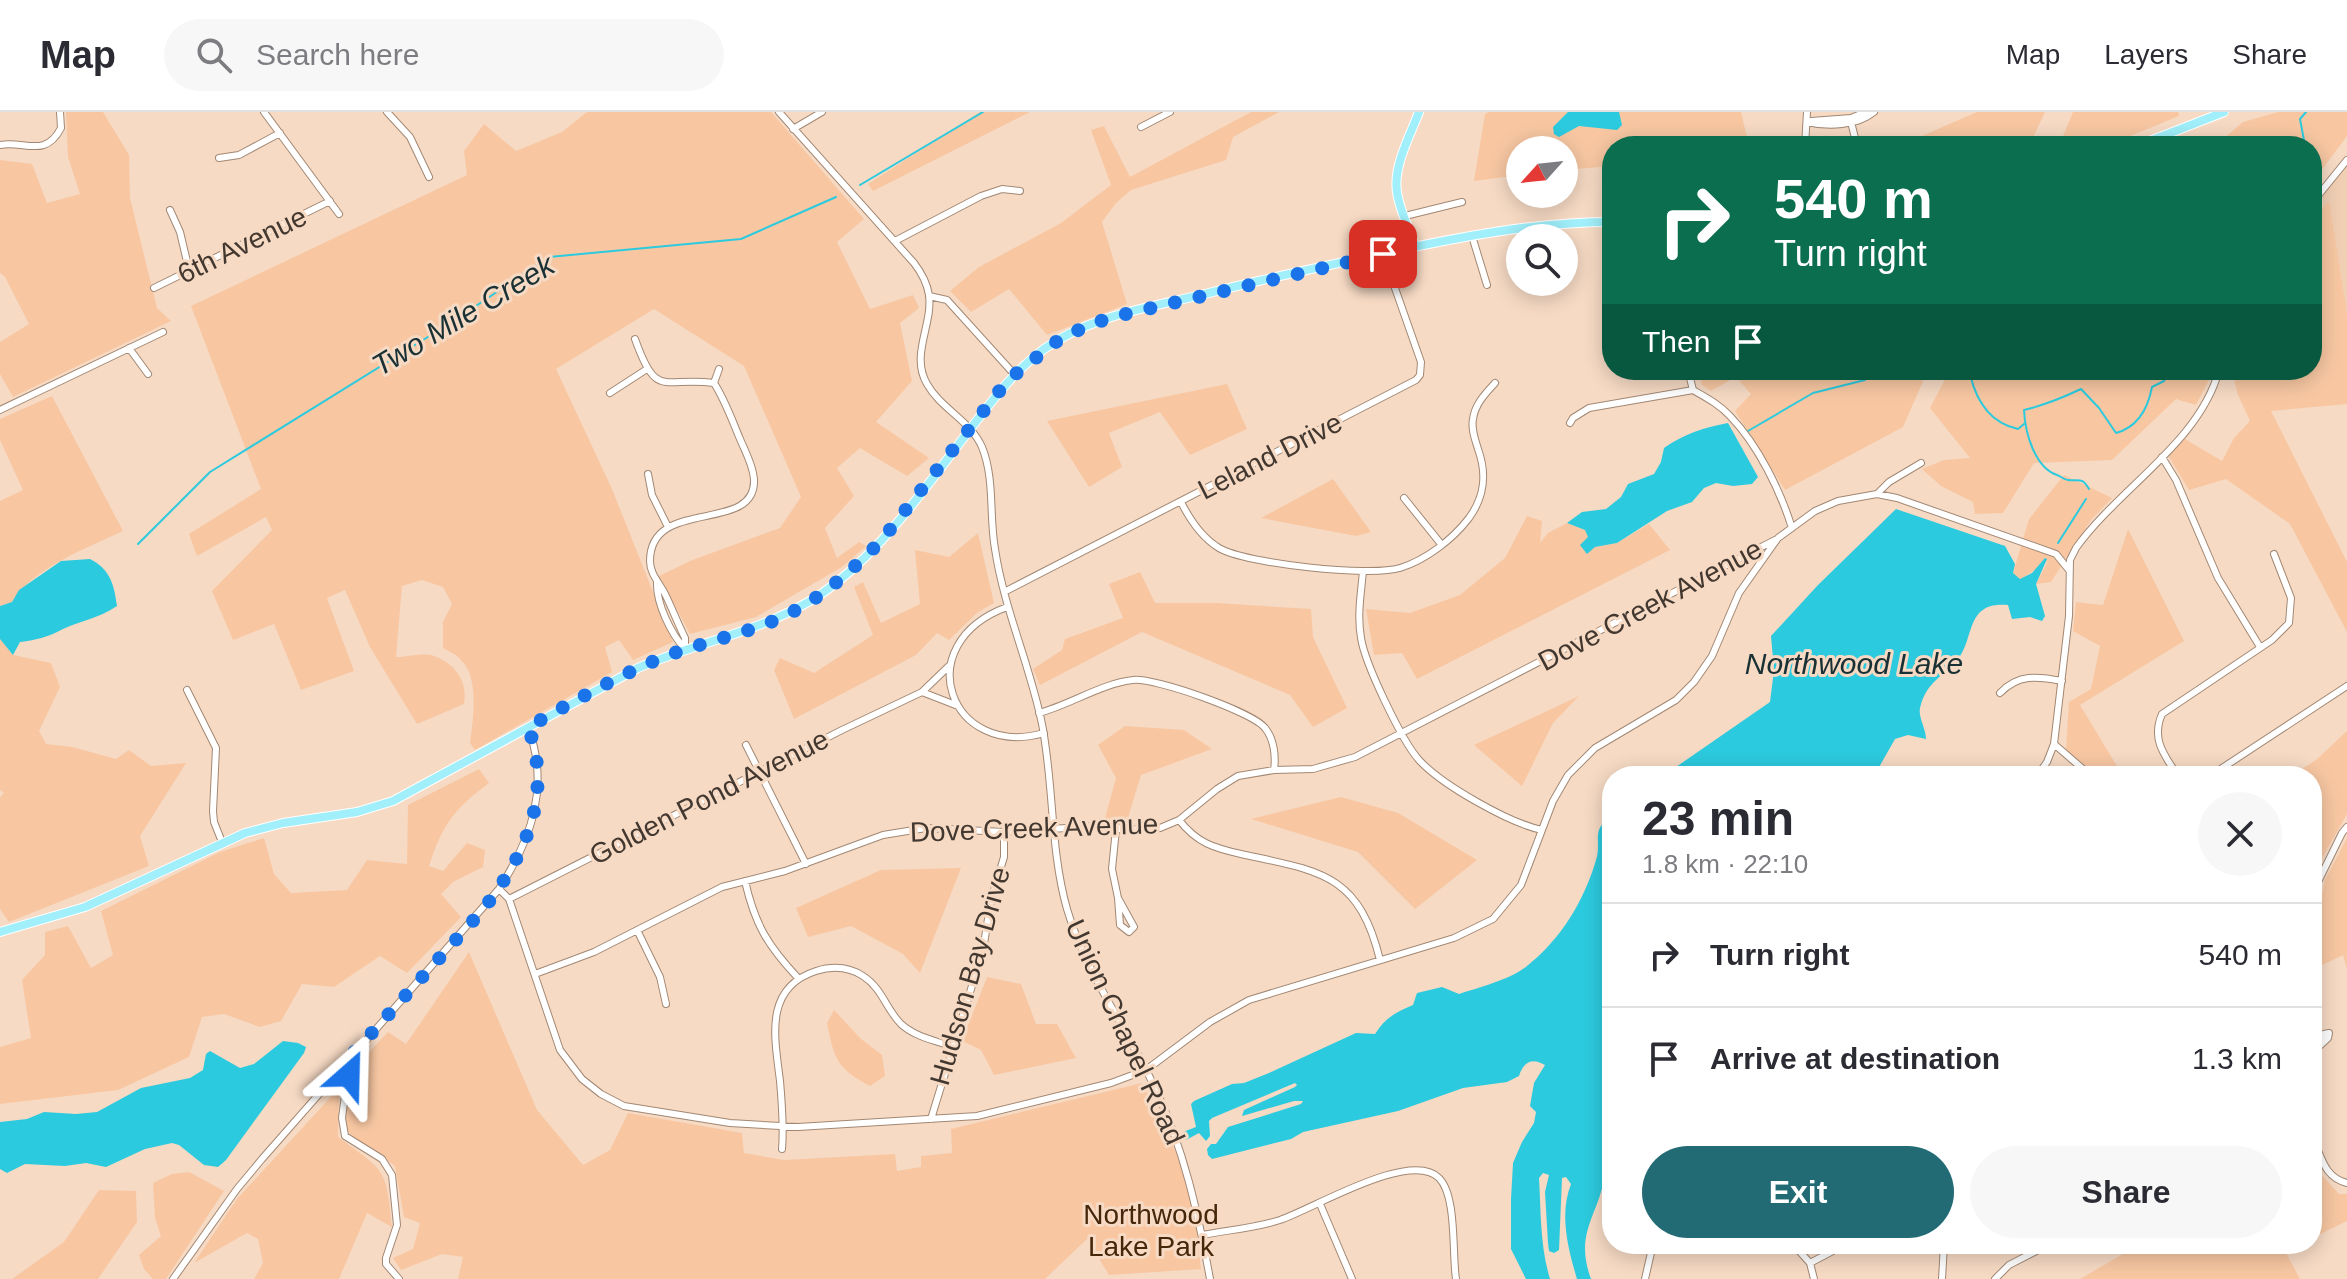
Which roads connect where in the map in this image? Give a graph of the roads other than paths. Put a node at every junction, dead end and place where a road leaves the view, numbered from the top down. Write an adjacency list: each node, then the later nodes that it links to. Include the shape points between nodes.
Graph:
1 (60, 112): 21 (street, via 61,128 49,142 31,148)
2 (264, 112): 17 (street)
3 (387, 112): 24 (street, via 410,137)
4 (779, 112): 16 (street)
5 (822, 112): 16 (street)
6 (1170, 112): 12 (street)
7 (1419, 112): 31 (main road, via 1397,177)
8 (1807, 112): 14 (street)
9 (1866, 112): 13 (street)
10 (1874, 112): 13 (street)
11 (2224, 112): 20 (main road)
12 (1162, 114): 15 (street)
13 (1851, 120): 14 (street); 19 (street)
14 (1807, 122): 18 (street)
15 (1141, 127)
16 (793, 129): 34 (street)
17 (280, 133): 22 (street, via 239,155); 27 (street)
18 (1806, 136)
19 (1855, 136)
20 (2163, 136)
21 (0, 145)
22 (219, 158)
23 (2347, 160): 26 (street)
24 (429, 177)
25 (1020, 191): 34 (street, via 1002,189 981,196)
26 (2322, 191)
27 (330, 201): 30 (street); 37 (street, 6th Avenue)
28 (1462, 202): 31 (street)
29 (170, 210): 37 (street)
30 (339, 214)
31 (1405, 216): 35 (main road)
32 (1602, 223): 33 (main road)
33 (1472, 236): 35 (main road); 38 (street)
34 (895, 241): 40 (street, via 921,272)
35 (1415, 247): 36 (main road)
36 (1383, 254): 47 (main road, via 1094,323 1045,348); 62 (street, Leland Drive, via 1421,362 1420,375)
37 (189, 270): 39 (street, 6th Avenue)
38 (1487, 285)
39 (154, 288)
40 (929, 296): 47 (street, via 947,300); 56 (street, via 922,372 935,396)
41 (163, 332): 43 (street)
42 (635, 339): 44 (street)
43 (129, 348): 46 (street); 54 (street)
44 (647, 369): 50 (street, via 664,383); 53 (street)
45 (719, 369): 50 (street)
46 (148, 374)
47 (1014, 374): 56 (main road)
48 (1690, 380): 52 (street)
49 (2215, 380): 57 (street, via 2197,417)
50 (714, 383): 63 (street, via 750,463 753,488 739,507)
51 (1495, 383): 66 (street, via 1472,420 1484,469 1482,494 1466,521)
52 (1693, 390): 55 (street, via 1589,408); 64 (street, via 1721,407 1742,430)
53 (610, 393)
54 (0, 410)
55 (1570, 423)
56 (971, 428): 73 (street, Union Chapel Road, via 985,455); 76 (main road, via 900,519 836,583 778,619)
57 (2162, 457): 67 (street); 75 (street, via 2218,578)
58 (1921, 463): 60 (street)
59 (648, 474): 63 (street)
60 (1877, 494): 64 (street, via 1826,505); 68 (street)
61 (1404, 498): 66 (street)
62 (1181, 502): 72 (street, via 1200,533 1238,556); 73 (street, Leland Drive)
63 (668, 527): 76 (street, via 652,549 651,569 656,593)
64 (1792, 528): 65 (street)
65 (1778, 538): 87 (street, Dove Creek Avenue); 100 (street, via 1739,593 1712,656 1694,682 1676,700 1600,744 1576,765 1561,785)
66 (1441, 544): 72 (street, via 1400,568)
67 (2076, 548): 68 (street); 70 (street)
68 (2056, 554): 70 (street); 71 (street)
69 (2274, 554): 75 (street, via 2292,611 2285,628)
70 (2070, 560): 71 (street)
71 (2069, 570): 78 (street)
72 (1363, 571): 87 (street, via 1361,640)
73 (1004, 592): 74 (street, Union Chapel Road)
74 (1007, 607): 77 (street, Golden Pond Avenue, via 970,627); 84 (street, Union Chapel Road)
75 (2260, 647): 92 (street, via 2162,714 2157,739)
76 (685, 649): 85 (main road)
77 (949, 666): 81 (street, Golden Pond Avenue); 83 (street)
78 (2062, 681): 82 (street, via 2018,678); 88 (street)
79 (2347, 686): 93 (street)
80 (187, 690): 102 (street, via 216,748 213,811)
81 (922, 692): 83 (street); 95 (street, Golden Pond Avenue)
82 (2000, 693)
83 (958, 706): 86 (street, via 993,734 1019,738)
84 (1039, 713): 86 (street, Union Chapel Road); 94 (street, via 1118,683 1156,681 1260,723 1271,739)
85 (528, 727): 102 (main road, via 393,801 265,827); 106 (street, via 539,769 537,801 524,843)
86 (1044, 733): 98 (street, Union Chapel Road)
87 (1403, 733): 94 (street, Dove Creek Avenue, via 1331,765); 100 (street, via 1428,769 1514,821)
88 (2054, 744): 90 (street); 91 (street)
89 (746, 745): 95 (street)
90 (2044, 766)
91 (2079, 766)
92 (2171, 766)
93 (2225, 766)
94 (1274, 770): 96 (street, Dove Creek Avenue, via 1232,778)
95 (760, 771): 103 (street); 108 (street, Golden Pond Avenue)
96 (1179, 820): 99 (street, Dove Creek Avenue, via 1160,828); 111 (street, via 1208,846 1313,870 1335,882 1362,909)
97 (2347, 827): 104 (street)
98 (1053, 828): 99 (street, Dove Creek Avenue); 101 (street, Dove Creek Avenue); 119 (street, Union Chapel Road, via 1060,883 1074,931)
99 (1116, 829): 107 (street, via 1112,869)
100 (1542, 830): 111 (street, via 1521,885 1498,915 1466,934)
101 (1004, 832): 103 (street, Dove Creek Avenue, via 901,831); 117 (street, Hudson Bay Drive, via 1004,857 983,950)
102 (222, 842): 110 (main road, via 85,907)
103 (806, 864): 105 (street, Dove Creek Avenue)
104 (2322, 873)
105 (745, 881): 109 (street, Dove Creek Avenue, via 722,887); 113 (street, via 760,931)
106 (499, 889): 108 (street); 118 (street)
107 (1118, 898): 107 (street, via 1120,925 1129,932 1132,920)
108 (509, 899): 112 (street)
109 (637, 930): 112 (street, Dove Creek Avenue); 114 (street, via 660,977)
110 (0, 932)
111 (1380, 960): 119 (street, via 1232,1008)
112 (535, 974): 121 (street, via 563,1055 606,1098 692,1118)
113 (798, 978): 117 (street, via 822,969 858,973 877,987 907,1028); 121 (street, via 780,1003 774,1028)
114 (666, 1004)
115 (2330, 1032): 116 (street)
116 (2322, 1041)
117 (952, 1047): 120 (street, Hudson Bay Drive)
118 (350, 1057): 133 (street, via 237,1189); 134 (street, via 342,1124 345,1136 382,1159 392,1175 397,1225 386,1264)
119 (1146, 1070): 120 (street, via 995,1113); 126 (street, Union Chapel Road, via 1179,1143)
120 (931, 1119): 121 (street)
121 (784, 1126): 122 (street)
122 (782, 1149)
123 (2322, 1162): 124 (street, via 2333,1178)
124 (2347, 1183)
125 (1320, 1204): 126 (street, via 1270,1222); 136 (street); 137 (street, via 1393,1173 1431,1172 1448,1196)
126 (1202, 1235): 135 (street, Union Chapel Road)
127 (1651, 1254): 138 (street)
128 (1802, 1254): 132 (street)
129 (1827, 1254): 132 (street)
130 (1943, 1254): 140 (street)
131 (2030, 1254): 141 (street)
132 (1810, 1263): 139 (street)
133 (173, 1279)
134 (399, 1279)
135 (1210, 1279)
136 (1352, 1279)
137 (1456, 1279)
138 (1645, 1279)
139 (1814, 1279)
140 (1942, 1279)
141 (1995, 1279)

